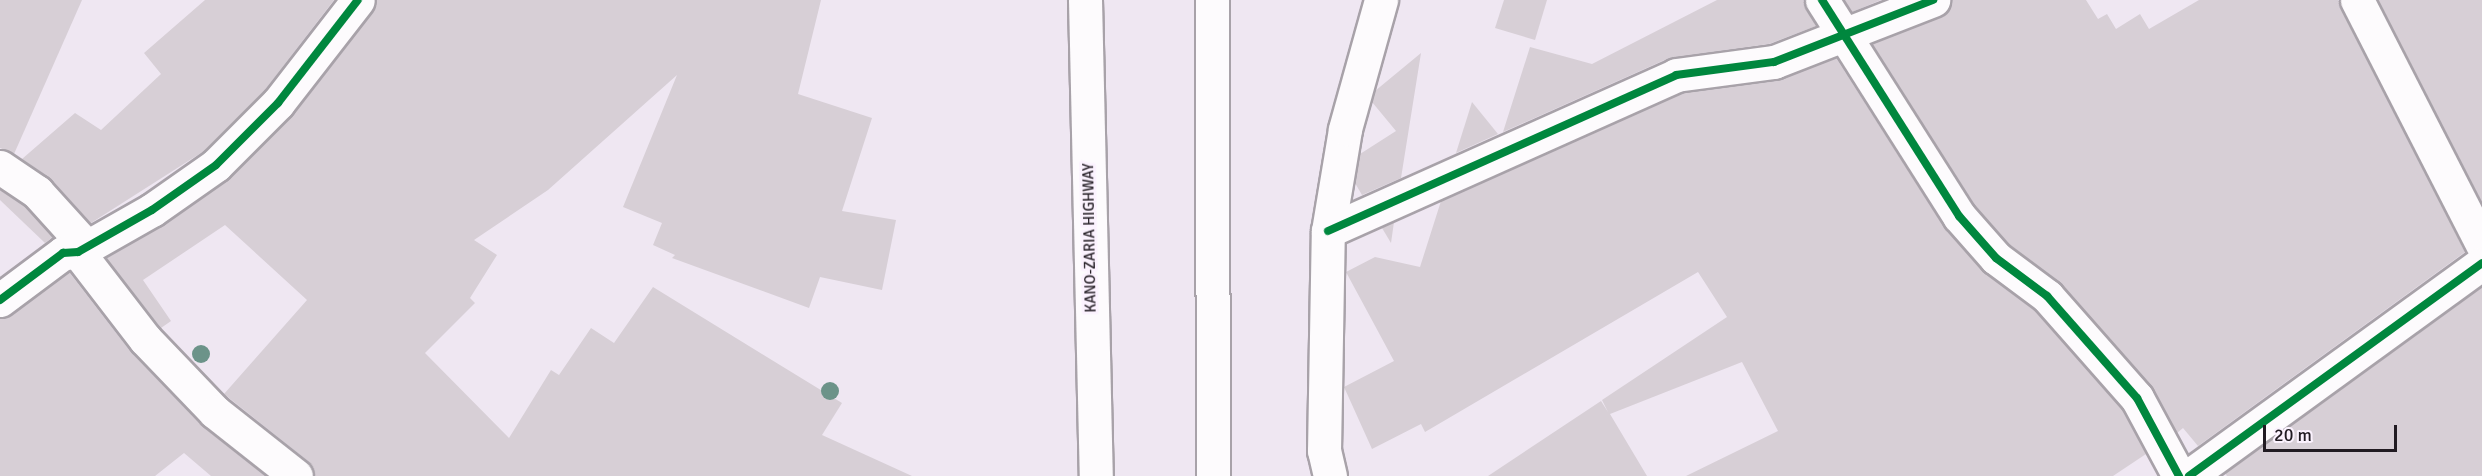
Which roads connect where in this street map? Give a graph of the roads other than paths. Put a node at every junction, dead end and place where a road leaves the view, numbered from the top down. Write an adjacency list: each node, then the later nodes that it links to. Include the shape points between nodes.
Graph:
1 (358, 0): 12 (main road, via 278,103 216,165)
2 (1085, 0): 16 (main road, KANO-ZARIA HIGHWAY)
3 (1212, 0): 17 (main road)
4 (1381, 0): 10 (main road, via 1346,129)
5 (1822, 0): 8 (main road)
6 (1933, 0): 8 (main road)
7 (2356, 0): 11 (main road)
8 (1848, 38): 10 (main road, via 1774,62 1676,75); 19 (main road, via 1959,216 1996,258 2047,296 2137,398)
9 (0, 167): 12 (main road, via 37,192)
10 (1328, 231): 18 (main road, via 1324,451)
11 (2482, 244)
12 (82, 249): 14 (main road, via 63,253); 15 (main road, via 146,339 215,412)
13 (2482, 263): 20 (main road)
14 (0, 300)
15 (296, 476)
16 (1096, 476)
17 (1214, 476)
18 (1330, 476)
19 (2180, 476)
20 (2189, 476)

